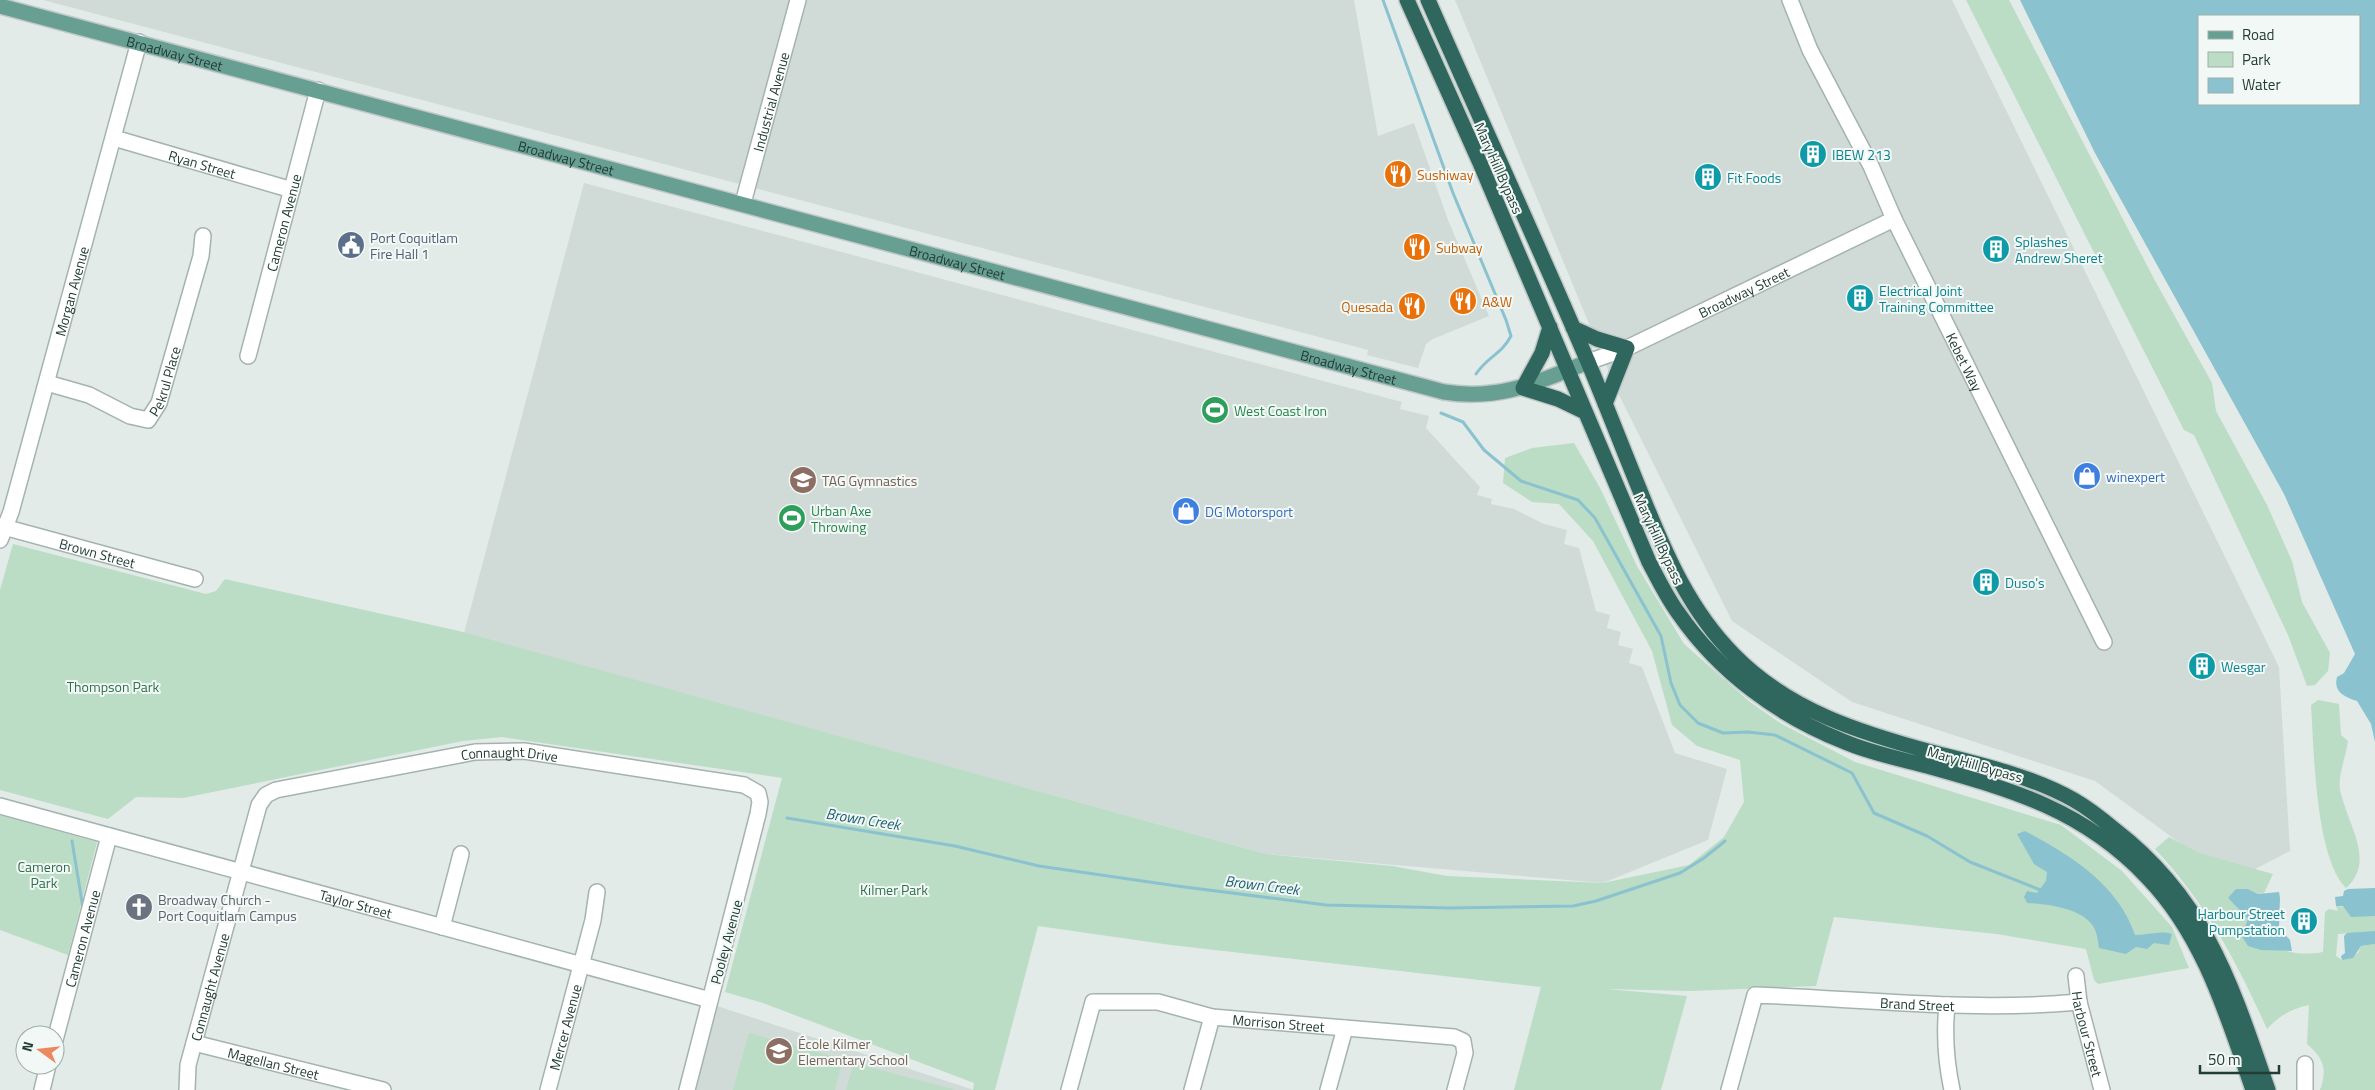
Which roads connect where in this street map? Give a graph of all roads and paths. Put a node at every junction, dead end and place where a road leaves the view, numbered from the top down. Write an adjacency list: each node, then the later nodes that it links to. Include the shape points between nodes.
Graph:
1 (798, 0): 10 (street, Industrial Avenue)
2 (1407, 0): 13 (highway, Mary Hill Bypass)
3 (1428, 0): 14 (highway, Mary Hill Bypass)
4 (1790, 0): 11 (street, Kebet Way, via 1810,50 1877,179)
5 (0, 6): 6 (main road, Broadway Street)
6 (139, 42): 7 (main road, Broadway Street); 8 (street, Morgan Avenue)
7 (318, 90): 9 (street, Cameron Avenue); 10 (main road, Broadway Street)
8 (114, 138): 9 (street, Ryan Street); 19 (street, Morgan Avenue)
9 (292, 190): 16 (street, Cameron Avenue)
10 (743, 203): 20 (main road, Broadway Street, via 1444,392 1474,396)
11 (1894, 219): 15 (street, Broadway Street); 25 (street, Kebet Way)
12 (203, 236): 19 (street, Pekrul Place, via 201,256 159,404 148,420)
13 (1550, 327): 18 (highway, Mary Hill Bypass); 20 (highway, via 1542,354)
14 (1573, 328): 15 (highway); 17 (highway, Mary Hill Bypass)
15 (1628, 348): 17 (street, Broadway Street); 21 (highway)
16 (248, 356)
17 (1588, 362): 18 (main road, Broadway Street); 21 (highway, Mary Hill Bypass)
18 (1567, 370): 20 (main road, Broadway Street); 22 (highway, Mary Hill Bypass)
19 (47, 383): 23 (street, Morgan Avenue)
20 (1523, 388): 22 (highway)
21 (1605, 404): 59 (highway, Mary Hill Bypass, via 1676,575 1712,631 1735,656 1774,688 1817,714 1862,732 2002,770 2043,786 2074,800 2135,845 2189,905 2217,953 2241,1010)
22 (1585, 412): 58 (highway, Mary Hill Bypass, via 1649,562 1678,613 1724,666 1763,698 1807,725 1846,743 1994,784 2033,798 2094,831 2149,878 2177,912 2205,962)
23 (2, 531): 24 (street, Brown Street)
24 (195, 579)
25 (2104, 642)
26 (758, 793): 27 (street, Connaught Drive, via 746,786 501,750 475,752 276,790); 36 (street, Pooley Avenue, via 758,814)
27 (263, 798): 31 (street, Connaught Avenue)
28 (0, 806): 29 (street, Taylor Street)
29 (109, 836): 31 (street, Taylor Street); 40 (street, Cameron Avenue)
30 (461, 854): 33 (street)
31 (241, 871): 33 (street, Taylor Street); 42 (street, Connaught Avenue)
32 (597, 892): 34 (street, Mercer Avenue)
33 (442, 927): 34 (street, Taylor Street)
34 (581, 965): 36 (street, Taylor Street); 49 (street, Mercer Avenue)
35 (2076, 976): 37 (street, Harbour Street)
36 (710, 1000): 50 (street, Pooley Avenue)
37 (2079, 1002): 38 (street, Brand Street, via 2041,1006); 57 (street, Harbour Street)
38 (1947, 1005): 55 (street, Brand Street, via 1755,995); 56 (street, via 1948,1068)
39 (1212, 1017): 41 (street, Morrison Street); 51 (street, Morrison Street, via 1158,1002 1093,1002); 52 (street)
40 (59, 1025)
41 (1345, 1028): 53 (street); 54 (street, Morrison Street, via 1451,1036 1463,1041 1465,1053)
42 (194, 1043): 45 (street, Magellan Street); 47 (street, Connaught Avenue, via 188,1065)
43 (2305, 1064): 60 (street)
44 (46, 1075): 46 (street)
45 (332, 1083): 48 (street, Magellan Street)
46 (42, 1090)
47 (187, 1090)
48 (383, 1090)
49 (548, 1090)
50 (687, 1090)
51 (1069, 1090)
52 (1192, 1090)
53 (1328, 1090)
54 (1455, 1090)
55 (1729, 1090)
56 (1952, 1090)
57 (2102, 1090)
58 (2253, 1090)
59 (2268, 1090)
60 (2305, 1090)

